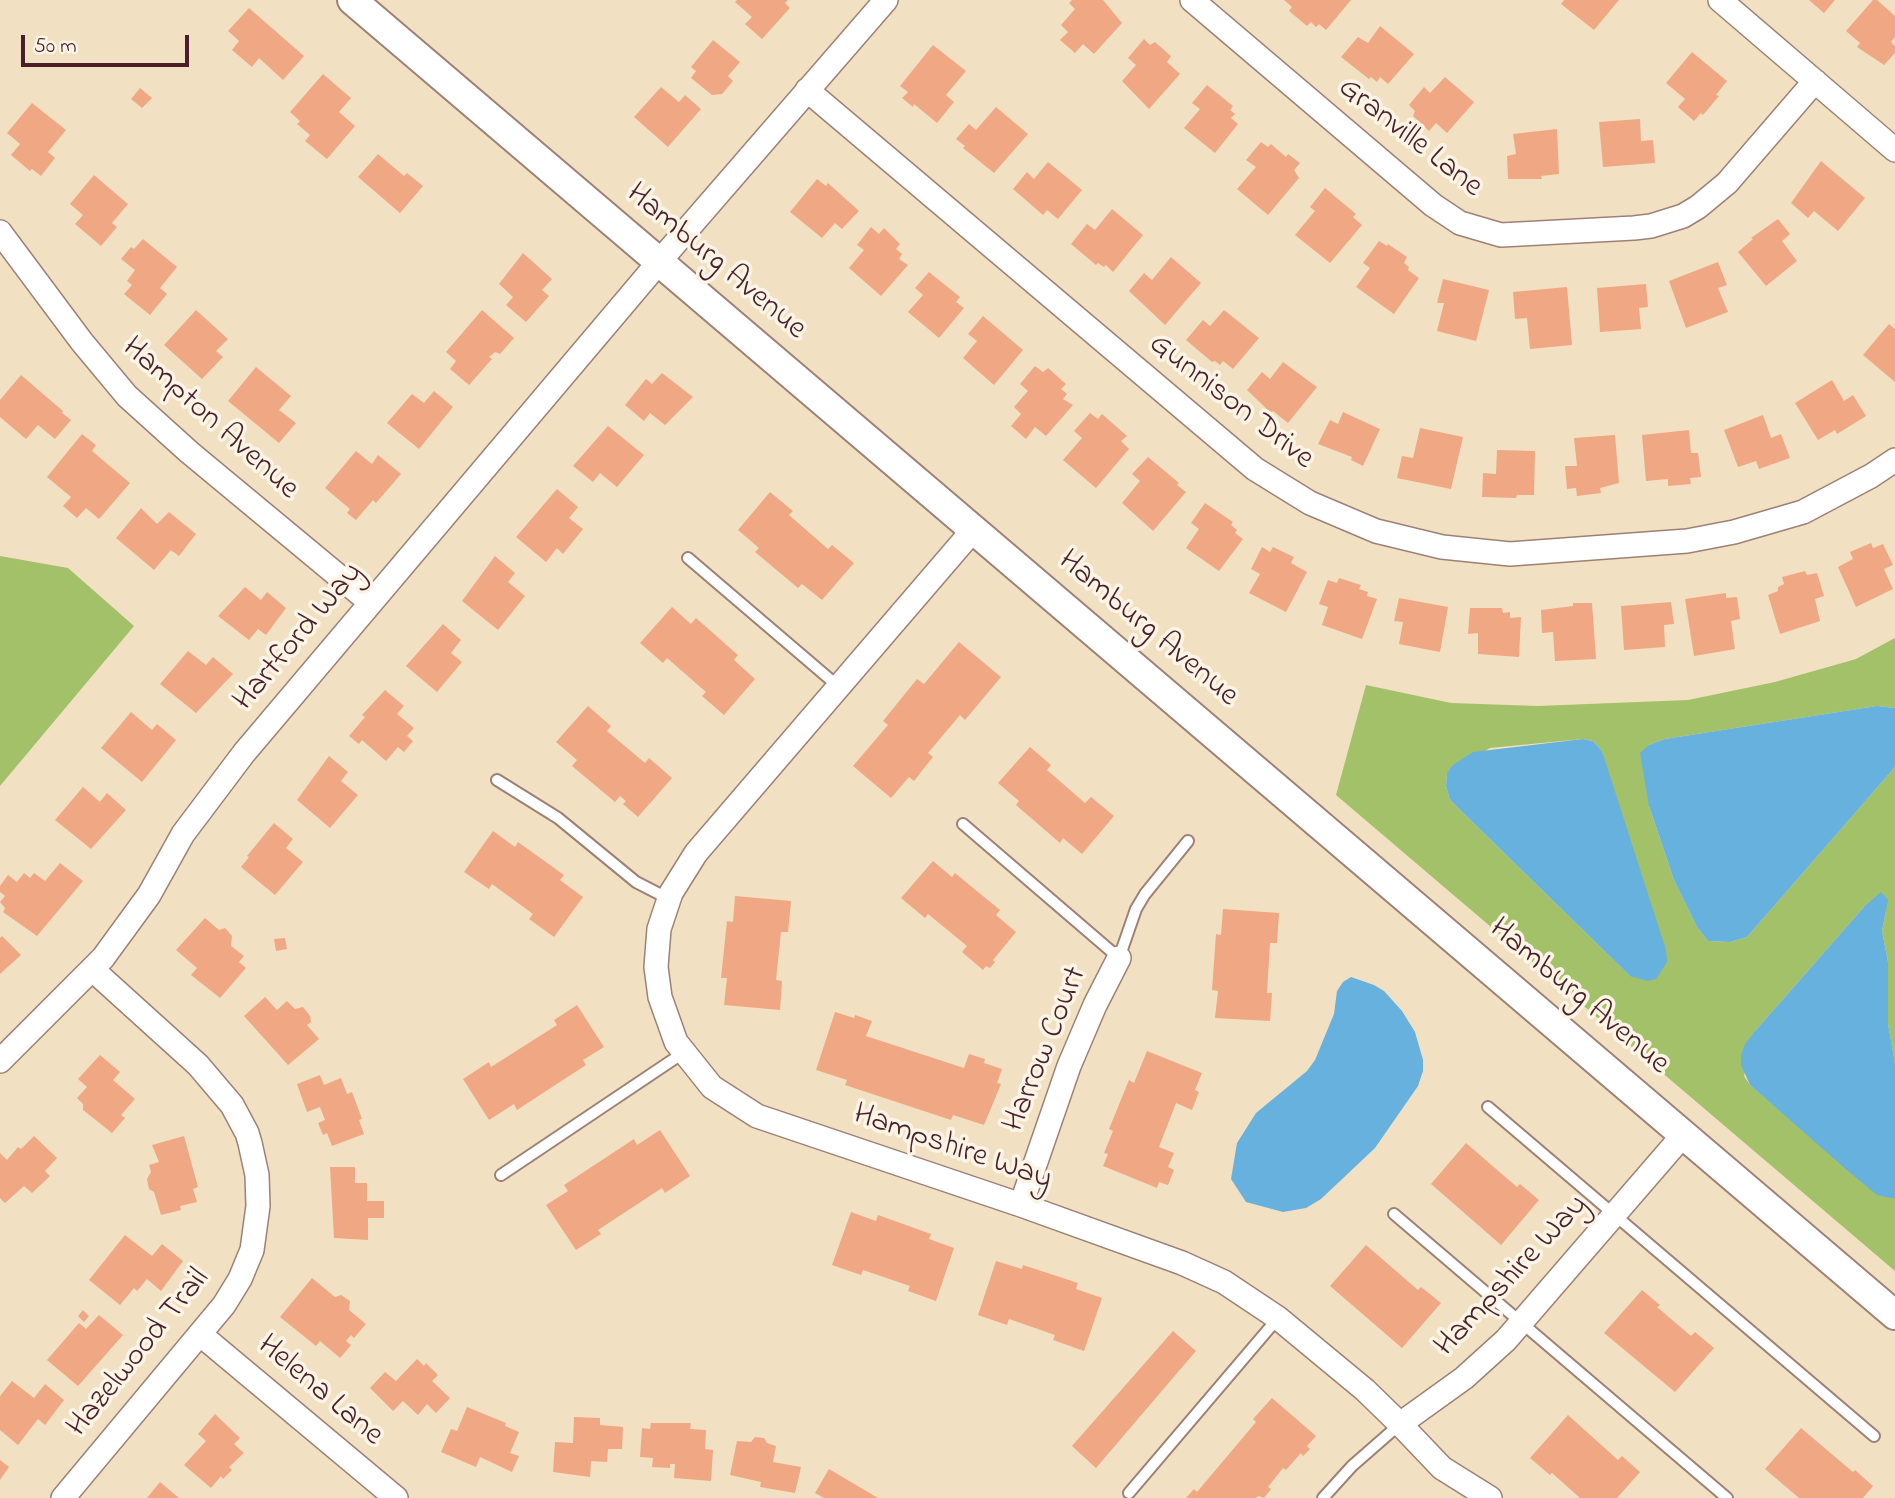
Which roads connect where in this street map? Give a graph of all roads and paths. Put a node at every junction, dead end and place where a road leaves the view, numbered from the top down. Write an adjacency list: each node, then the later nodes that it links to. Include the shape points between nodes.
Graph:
1 (352, 0): 9 (street, Hamburg Avenue)
2 (886, 0): 6 (street, Hartford Way)
3 (1192, 0): 5 (street, Granville Lane, via 1433,205 1460,223 1501,235 1641,227 1683,216 1727,183)
4 (1720, 0): 5 (street)
5 (1815, 81): 7 (street)
6 (807, 90): 9 (street, Hartford Way); 10 (street, Gunnison Drive, via 1255,469 1310,503 1376,531 1429,544 1510,554 1687,541 1803,512)
7 (1895, 150)
8 (0, 232): 13 (street, Hampton Avenue, via 127,396)
9 (659, 262): 11 (street, Hamburg Avenue); 13 (street, Hartford Way)
10 (1895, 460)
11 (974, 529): 14 (street, Hampshire Way); 24 (street, Hamburg Avenue)
12 (688, 558): 14 (lane)
13 (371, 603): 20 (street, Hartford Way, via 214,791 137,912)
14 (839, 687): 18 (street, Hampshire Way, via 696,853)
15 (497, 780): 18 (lane, via 558,818 646,888)
16 (963, 824): 19 (lane)
17 (1188, 841): 19 (lane, via 1136,909)
18 (669, 899): 21 (street, Hampshire Way, via 659,929 656,967 662,1008)
19 (1119, 958): 26 (street, Harrow Court, via 1069,1066)
20 (93, 970): 22 (street, Hartford Way); 32 (street, Hazelwood Trail, via 210,1077 247,1133 258,1188 255,1237 240,1279)
21 (683, 1053): 25 (lane); 26 (street, Hampshire Way, via 712,1087 757,1116)
22 (0, 1061)
23 (1489, 1107): 28 (lane)
24 (1684, 1134): 28 (street, Hampshire Way); 29 (street, Hamburg Avenue)
25 (501, 1175)
26 (1021, 1205): 30 (street, Hampshire Way, via 1194,1268)
27 (1394, 1214): 31 (lane)
28 (1614, 1214): 31 (street, Hampshire Way); 34 (lane)
29 (1895, 1315)
30 (1278, 1318): 33 (street, Hampshire Way); 35 (lane)
31 (1521, 1323): 33 (street, Hampshire Way, via 1464,1378); 40 (lane)
32 (201, 1335): 36 (street, Hazelwood Trail); 37 (street, Helena Lane)
33 (1401, 1424): 38 (lane); 39 (street, via 1442,1468)
34 (1874, 1436)
35 (1129, 1493)
36 (63, 1498)
37 (396, 1498)
38 (1323, 1498)
39 (1490, 1498)
40 (1727, 1498)

